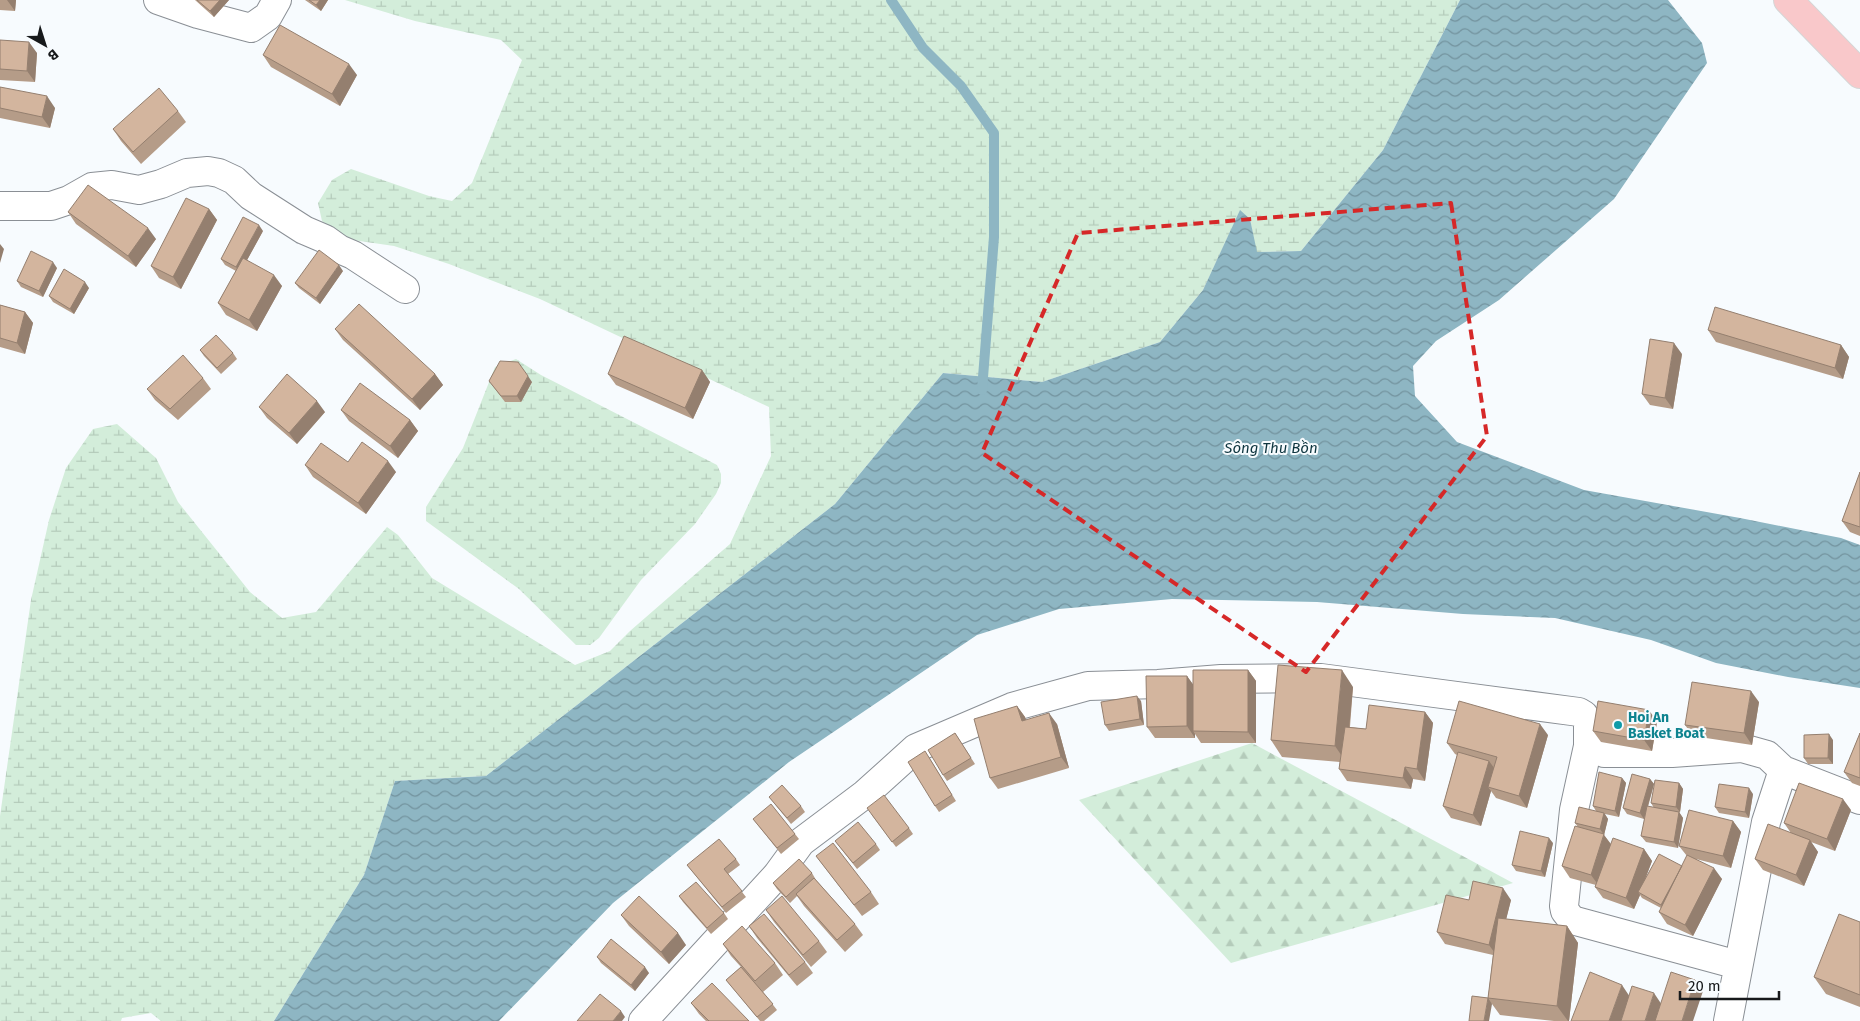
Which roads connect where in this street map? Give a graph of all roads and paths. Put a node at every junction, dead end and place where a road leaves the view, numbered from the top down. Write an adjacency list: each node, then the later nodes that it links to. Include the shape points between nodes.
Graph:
1 (158, 0): 2 (street, via 251,28 268,16)
2 (277, 0)
3 (1788, 0): 4 (main road)
4 (1860, 74)
5 (0, 206): 6 (street, via 51,206 92,187 112,184 139,190 187,173 219,173 234,180 251,196 304,230 352,254)
6 (404, 290)
7 (1588, 746): 8 (street, via 1604,753 1742,748 1767,755); 10 (street, via 1574,810 1564,906 1568,916 1572,920); 11 (street, via 1588,723 1584,714 1579,712 1321,678 1088,686 1012,707 916,748 865,794 801,842 777,874)
8 (1783, 770): 9 (street); 10 (street, via 1766,822)
9 (1860, 800)
10 (1738, 966): 12 (street)
11 (643, 1021)
12 (1728, 1021)

